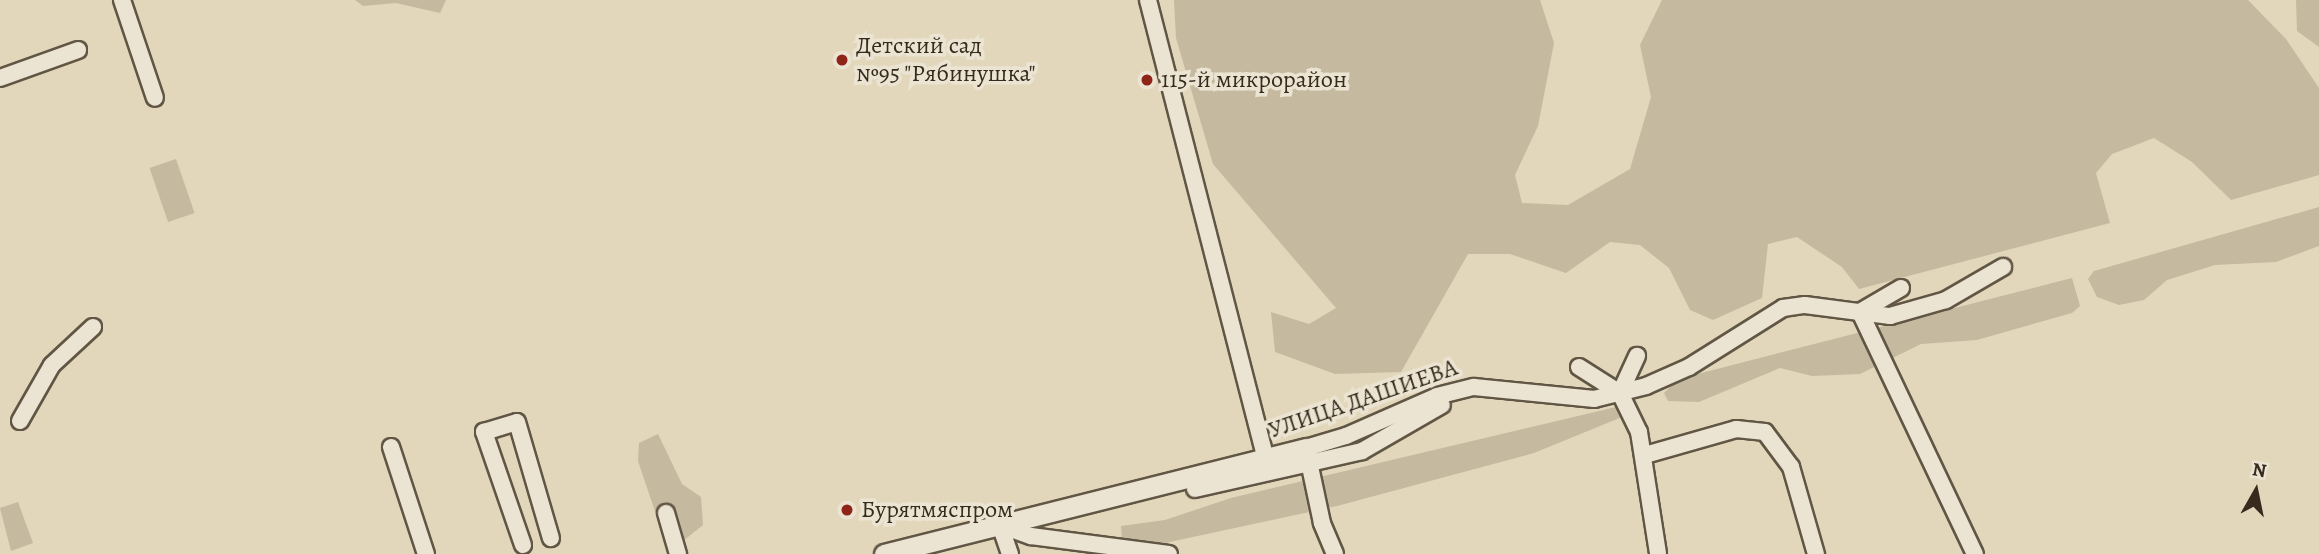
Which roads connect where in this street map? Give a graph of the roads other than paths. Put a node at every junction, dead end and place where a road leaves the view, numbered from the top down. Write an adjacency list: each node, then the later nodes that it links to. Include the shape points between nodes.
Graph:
1 (122, 0): 5 (street)
2 (1148, 0): 17 (street)
3 (78, 50): 4 (street)
4 (0, 78)
5 (155, 99)
6 (2003, 267): 8 (street, УЛИЦА ДАШИЕВА, via 1946,300 1891,316)
7 (1901, 288): 8 (street)
8 (1860, 312): 12 (street, УЛИЦА ДАШИЕВА, via 1805,305 1783,308 1689,367); 31 (street)
9 (93, 327): 13 (street, via 52,365)
10 (1637, 356): 12 (street)
11 (1579, 367): 12 (street)
12 (1620, 393): 15 (street, УЛИЦА ДАШИЕВА, via 1594,399 1474,387 1437,396); 16 (street)
13 (20, 421)
14 (391, 447): 23 (street)
15 (1308, 455): 17 (street, УЛИЦА ДАШИЕВА); 18 (street); 28 (street, via 1322,523)
16 (1646, 455): 29 (street); 30 (street, via 1736,429 1765,432 1791,467)
17 (1266, 458): 20 (street, УЛИЦА ДАШИЕВА)
18 (1195, 489)
19 (666, 513): 24 (street)
20 (1000, 525): 25 (street, УЛИЦА ДАШИЕВА); 26 (street); 27 (street, via 1031,536)
21 (551, 538): 22 (street, via 517,422 484,432)
22 (523, 545)
23 (426, 554)
24 (678, 554)
25 (884, 554)
26 (1010, 554)
27 (1169, 554)
28 (1335, 554)
29 (1658, 554)
30 (1816, 554)
31 (1975, 554)

